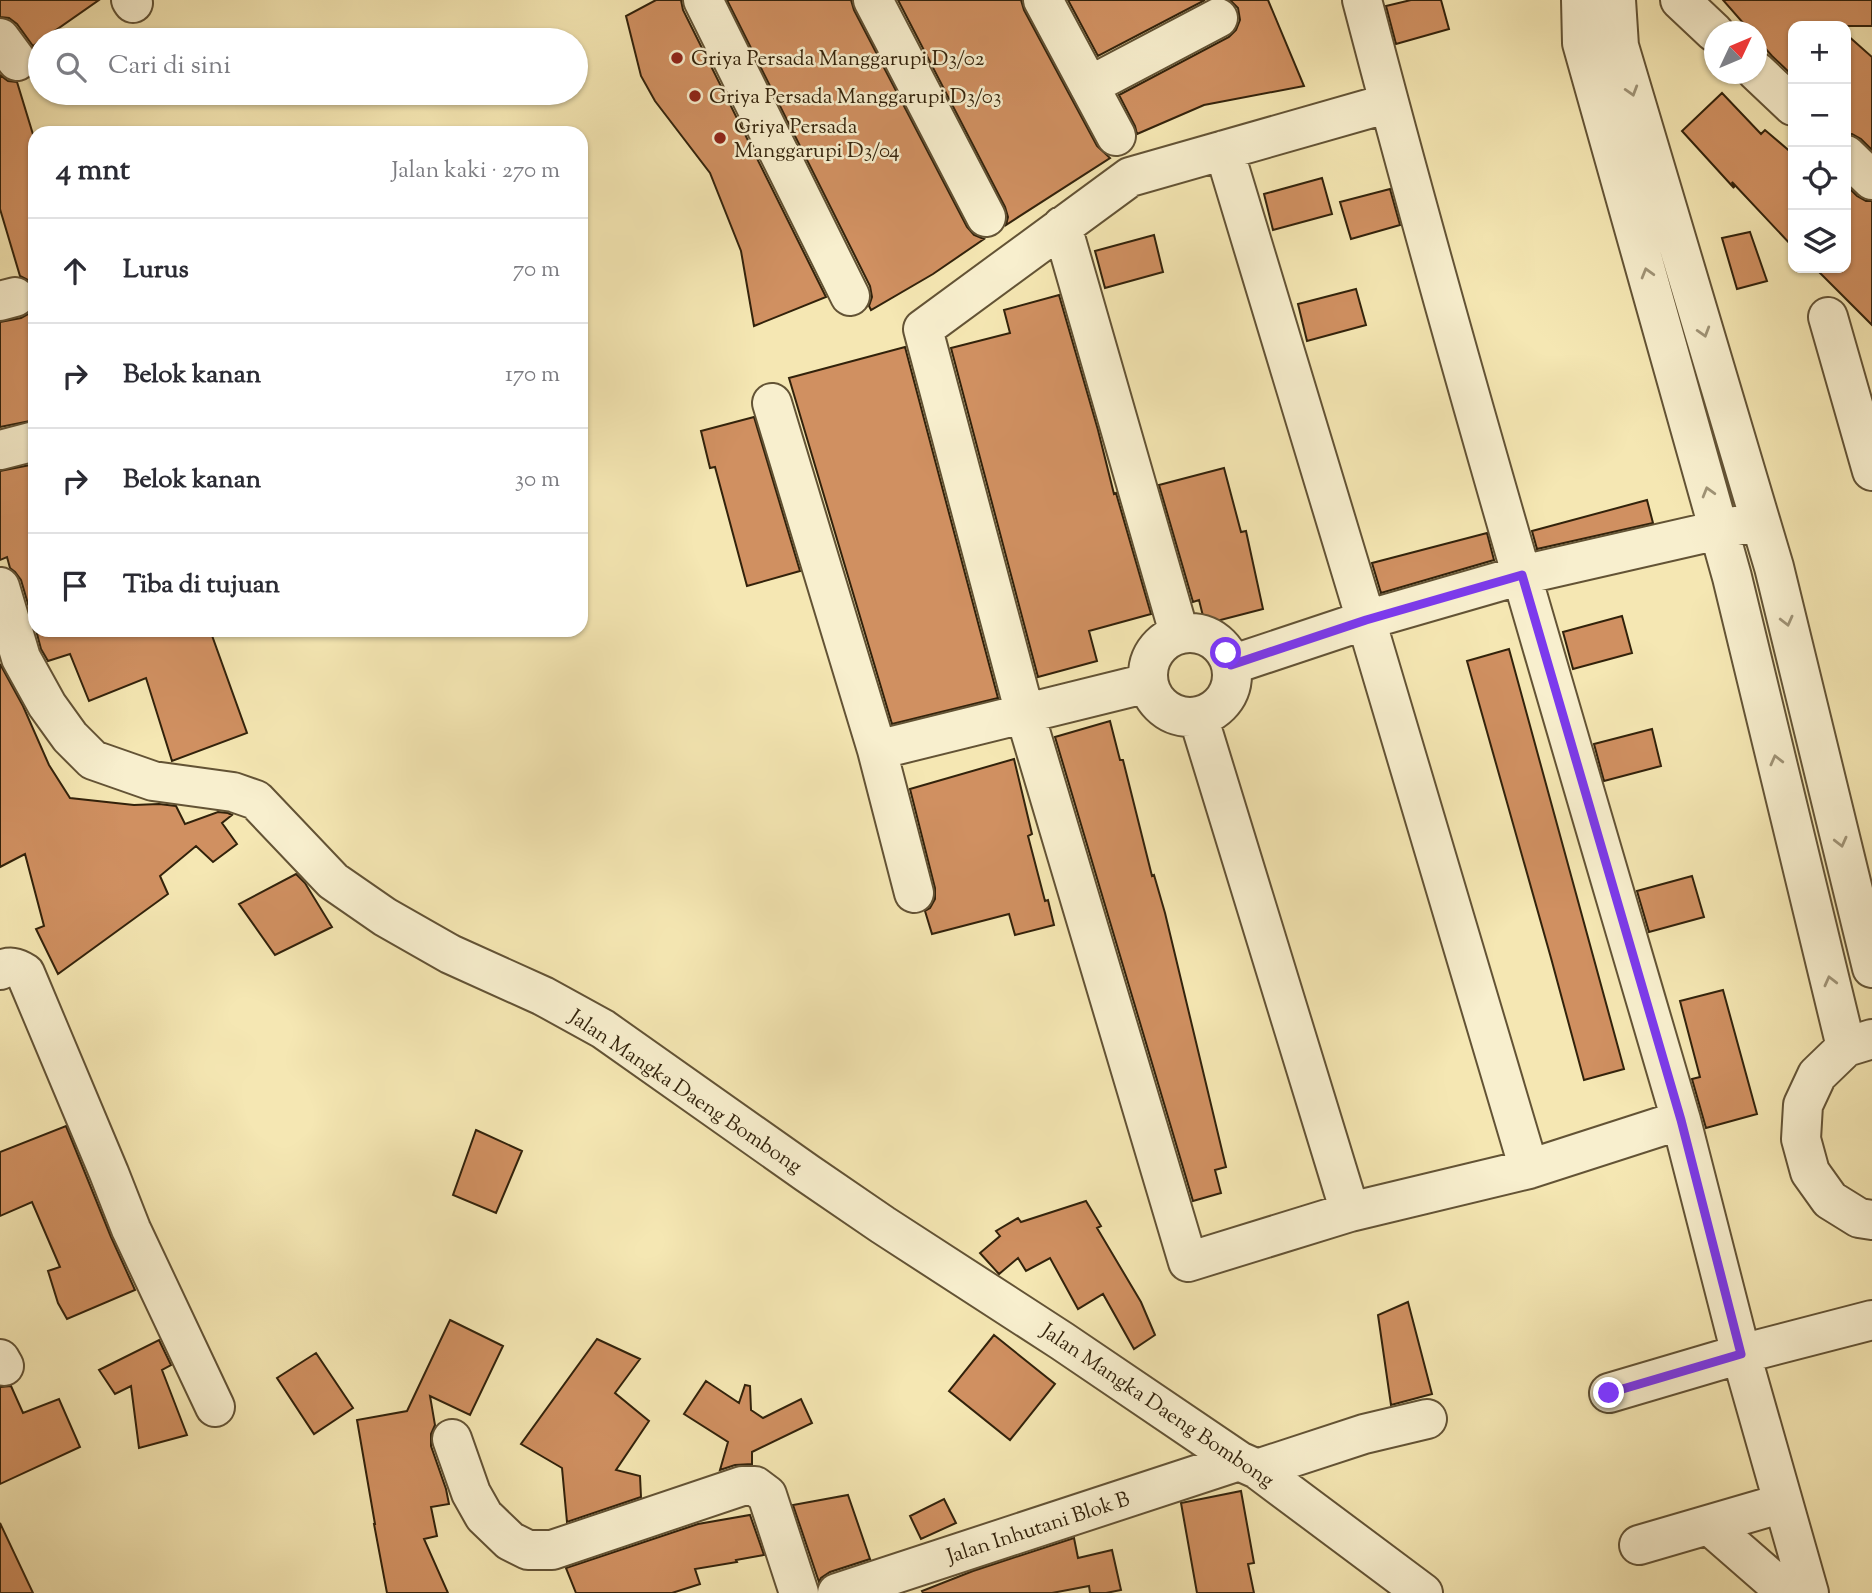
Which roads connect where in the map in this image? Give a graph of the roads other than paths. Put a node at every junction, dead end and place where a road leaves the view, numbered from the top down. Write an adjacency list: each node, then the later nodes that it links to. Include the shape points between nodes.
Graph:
1 (703, 0): 21 (street)
2 (873, 0): 19 (street)
3 (1043, 0): 12 (street)
4 (1362, 0): 14 (street)
5 (1581, 0): 10 (street)
6 (1616, 0): 10 (street)
7 (1680, 0): 9 (street)
8 (1219, 18): 12 (street)
9 (1704, 23)
10 (1600, 44): 28 (street, one-way to 28); 29 (street, one-way to 10)
11 (1767, 81): 13 (street)
12 (1089, 86): 15 (street)
13 (1788, 101)
14 (1389, 103): 16 (street); 31 (street)
15 (1116, 136)
16 (1224, 150): 20 (street, via 1130,177); 34 (street)
17 (1851, 160): 18 (street)
18 (1872, 180)
19 (986, 217)
20 (1062, 226): 35 (street); 39 (street, via 923,330)
21 (850, 296)
22 (1828, 317): 23 (street)
23 (1860, 384): 27 (street)
24 (772, 403): 41 (street)
25 (28, 443): 26 (street)
26 (0, 450)
27 (1872, 471)
28 (1760, 520): 29 (street); 30 (street)
29 (1718, 531): 31 (street); 32 (street)
30 (1774, 567): 32 (street); 43 (street, one-way to 43)
31 (1522, 575): 34 (street); 46 (street)
32 (1732, 577): 45 (street, one-way to 32)
33 (0, 587): 36 (street, Jalan Mangka Daeng Bombong)
34 (1366, 620): 37 (street); 47 (street)
35 (1179, 634): 37 (street, via 1192,632 1217,642); 38 (street, via 1156,648 1149,662)
36 (11, 663): 56 (street, Jalan Mangka Daeng Bombong, via 93,760 153,781 233,792 256,800 333,881 385,917 603,1028 839,1196)
37 (1231, 665): 40 (street, via 1229,692 1222,703)
38 (1148, 683): 39 (street); 40 (street, via 1157,703 1169,712)
39 (1025, 714): 41 (street); 48 (street, via 1188,1262)
40 (1198, 716): 48 (street)
41 (877, 750): 42 (street)
42 (914, 893)
43 (1872, 968)
44 (0, 970): 53 (street, via 17,967 25,973 131,1229)
45 (1859, 1043): 49 (street, via 1817,1074 1803,1105 1801,1139 1810,1172 1830,1200)
46 (1681, 1120): 47 (street); 51 (street)
47 (1529, 1169): 48 (street)
48 (1350, 1212)
49 (1872, 1220)
50 (1872, 1320): 51 (street)
51 (1741, 1354): 52 (street); 57 (street)
52 (1609, 1393)
53 (215, 1407)
54 (1427, 1419): 56 (street, Jalan Inhutani Blok B)
55 (452, 1439): 60 (street, via 484,1516 527,1550 552,1550 742,1486 755,1486 767,1495)
56 (1248, 1465): 61 (street, Jalan Inhutani Blok B); 62 (street, Jalan Mangka Daeng Bombong)
57 (1783, 1503): 58 (street); 64 (street)
58 (1709, 1525): 59 (street); 63 (street)
59 (1639, 1545)
60 (799, 1593)
61 (837, 1593)
62 (1423, 1593)
63 (1787, 1593)
64 (1809, 1593)

